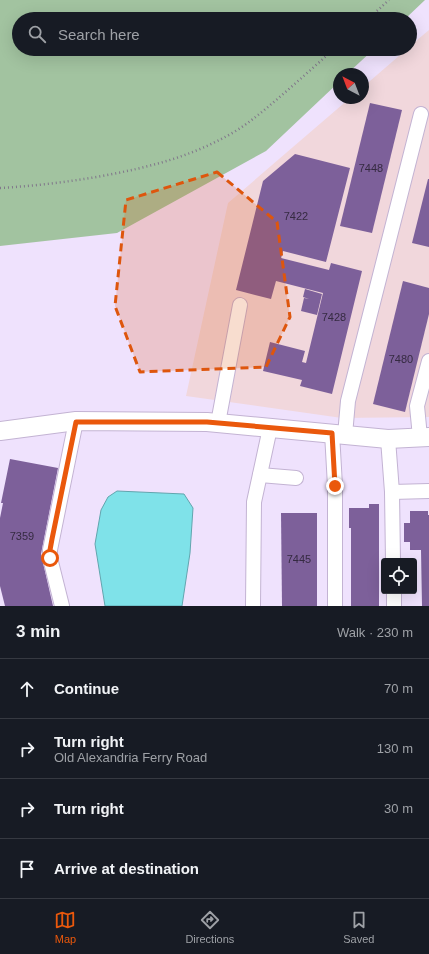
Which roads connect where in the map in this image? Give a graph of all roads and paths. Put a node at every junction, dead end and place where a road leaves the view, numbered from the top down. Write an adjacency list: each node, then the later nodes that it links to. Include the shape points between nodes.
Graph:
1 (389, 0): 2 (path)
2 (376, 12)
3 (326, 56): 5 (path, via 235,132 199,150 149,167 67,181)
4 (421, 114): 12 (lane)
5 (0, 188)
6 (240, 305): 9 (lane)
7 (429, 361): 13 (lane, via 417,406)
8 (76, 422): 9 (main road); 11 (main road); 21 (lane, via 50,550)
9 (218, 423): 10 (main road)
10 (270, 428): 12 (main road); 15 (lane)
11 (0, 431)
12 (339, 434): 14 (main road); 23 (lane, via 335,486)
13 (424, 437): 14 (main road)
14 (388, 439): 18 (lane)
15 (260, 475): 16 (lane); 22 (lane, via 254,502)
16 (296, 478)
17 (429, 491): 18 (lane)
18 (392, 492): 19 (lane)
19 (393, 558)
20 (394, 594): 24 (lane)
21 (62, 606)
22 (253, 606)
23 (336, 606)
24 (394, 606)

